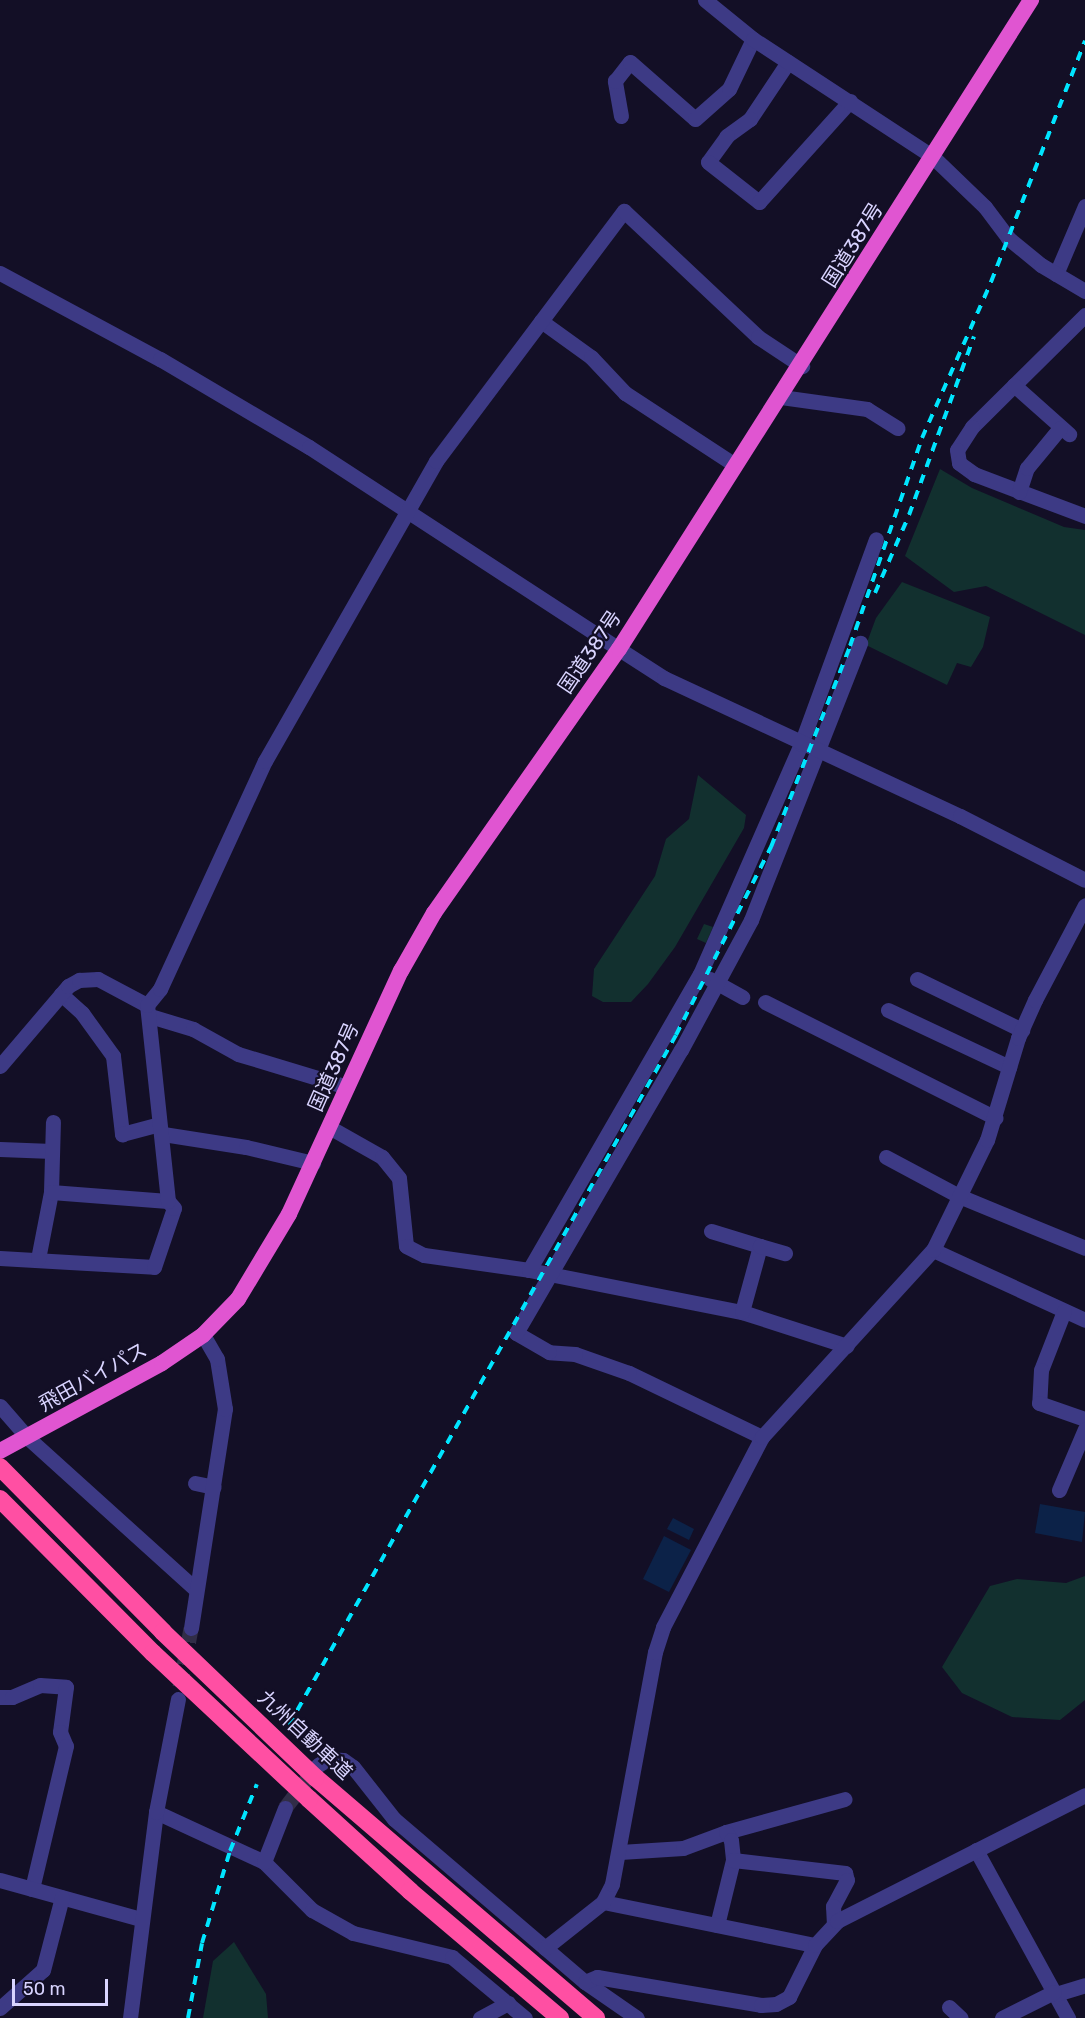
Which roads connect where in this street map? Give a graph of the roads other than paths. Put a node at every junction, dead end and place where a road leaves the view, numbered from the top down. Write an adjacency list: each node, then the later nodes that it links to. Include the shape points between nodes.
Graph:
1 (705, 0): 3 (street)
2 (1031, 0): 7 (highway, 国道387号)
3 (753, 39): 4 (street); 6 (street, via 729,89 695,118 630,62 615,81)
4 (788, 62): 5 (street); 5 (street, via 750,119 727,136 708,162 759,202)
5 (850, 101): 7 (street)
6 (621, 116)
7 (933, 157): 10 (street, via 985,207 1008,238); 14 (highway, 国道387号)
8 (1085, 206): 10 (street)
9 (0, 273): 20 (street, via 160,359)
10 (1056, 274): 11 (street)
11 (1085, 291)
12 (1085, 315): 15 (street)
13 (541, 321): 14 (street, via 624,211 758,337); 18 (street, via 591,357 625,393); 20 (street, via 436,461)
14 (802, 366): 16 (highway, 国道387号)
15 (1014, 385): 19 (street, via 1065,431 1027,468); 19 (street, via 962,438 957,450 963,468)
16 (781, 397): 17 (street, via 867,409); 18 (highway, 国道387号)
17 (898, 428)
18 (735, 465): 24 (highway, 国道387号)
19 (1019, 492): 21 (street)
20 (408, 511): 24 (street); 35 (street, via 265,760)
21 (1085, 516)
22 (876, 538): 25 (street)
23 (860, 643): 26 (street)
24 (619, 649): 25 (street, via 664,678); 40 (highway, 国道387号, via 434,913 401,971)
25 (801, 744): 26 (street); 29 (street)
26 (818, 753): 27 (street, via 960,816); 31 (street, via 751,920)
27 (1085, 880)
28 (1085, 905): 37 (street)
29 (700, 974): 31 (street); 59 (street)
30 (917, 979): 37 (street)
31 (718, 984): 33 (street); 60 (street)
32 (61, 994): 35 (street, via 79,980 98,979); 38 (street); 44 (street, via 82,1013 113,1056 122,1134)
33 (742, 997)
34 (765, 1002): 41 (street)
35 (148, 1010): 40 (street, via 238,1054); 44 (street)
36 (888, 1010): 39 (street)
37 (1022, 1030): 39 (street)
38 (0, 1066)
39 (1009, 1067): 41 (street)
40 (347, 1087): 43 (highway, 国道387号)
41 (996, 1118): 50 (street)
42 (53, 1122): 46 (street)
43 (329, 1127): 48 (highway, 国道387号); 59 (street, via 382,1157 399,1178 406,1246 424,1255)
44 (161, 1129): 48 (street); 51 (street)
45 (0, 1149): 46 (street)
46 (52, 1151): 49 (street)
47 (886, 1157): 50 (street)
48 (313, 1163): 64 (highway, 国道387号, via 258,1270 238,1299)
49 (51, 1192): 51 (street); 58 (street)
50 (959, 1196): 54 (street); 55 (street)
51 (168, 1201): 58 (street, via 174,1208 154,1266)
52 (711, 1231): 53 (street)
53 (760, 1246): 56 (street); 62 (street)
54 (1085, 1248)
55 (933, 1250): 61 (street); 65 (street)
56 (785, 1254)
57 (0, 1258): 58 (street)
58 (38, 1259)
59 (529, 1270): 60 (street)
60 (550, 1275): 62 (street); 70 (street, via 516,1333 549,1352 575,1354 629,1373)
61 (1064, 1311): 63 (street); 67 (street, via 1041,1370 1039,1403)
62 (742, 1312): 65 (street)
63 (1085, 1320)
64 (203, 1335): 69 (highway, 飛田バイパス, via 127,1385); 74 (street, via 217,1359 224,1383 225,1409)
65 (847, 1346): 70 (street)
66 (0, 1406): 69 (street)
67 (1085, 1419)
68 (1085, 1429): 75 (street)
69 (27, 1437): 71 (highway, 飛田バイパス); 77 (street)
70 (762, 1437): 88 (street, via 663,1627 655,1652)
71 (0, 1451)
72 (0, 1467): 81 (highway, 九州自動車道, bridge, via 163,1632)
73 (195, 1484): 74 (street)
74 (214, 1487): 77 (street)
75 (1059, 1490)
76 (0, 1499): 109 (highway, bridge, via 153,1653 309,1799 410,1892)
77 (195, 1589): 78 (street)
78 (191, 1628)
79 (0, 1697): 92 (street, via 12,1697 40,1685 66,1687 60,1732 66,1746)
80 (178, 1699): 85 (street)
81 (317, 1772): 99 (street, via 328,1759 343,1760 353,1767 394,1819); 110 (highway, 九州自動車道)
82 (1085, 1795): 87 (street)
83 (845, 1799): 86 (street)
84 (285, 1808): 89 (street)
85 (156, 1812): 89 (street); 95 (street)
86 (726, 1832): 88 (street, via 683,1848); 90 (street)
87 (976, 1850): 96 (street); 102 (street)
88 (620, 1852): 94 (street)
89 (261, 1860): 103 (street, via 312,1910 353,1933 452,1957)
90 (733, 1860): 96 (street, via 845,1873 847,1880 833,1906); 97 (street)
91 (0, 1880): 92 (street)
92 (32, 1889): 93 (street)
93 (62, 1897): 95 (street); 105 (street, via 43,1970)
94 (603, 1902): 97 (street); 99 (street)
95 (141, 1919): 106 (street)
96 (834, 1923): 98 (street)
97 (717, 1925): 98 (street)
98 (815, 1945): 100 (street, via 789,1997 776,2004 761,2005 597,1977)
99 (545, 1948): 100 (street)
100 (585, 1982): 111 (street)
101 (1085, 1985): 102 (street)
102 (1055, 1993): 113 (street); 114 (street)
103 (508, 2003): 107 (street); 108 (street)
104 (950, 2007): 112 (street)
105 (0, 2008)
106 (130, 2018)
107 (480, 2018)
108 (525, 2018)
109 (560, 2018)
110 (596, 2018)
111 (637, 2018)
112 (962, 2018)
113 (1002, 2018)
114 (1068, 2018)

